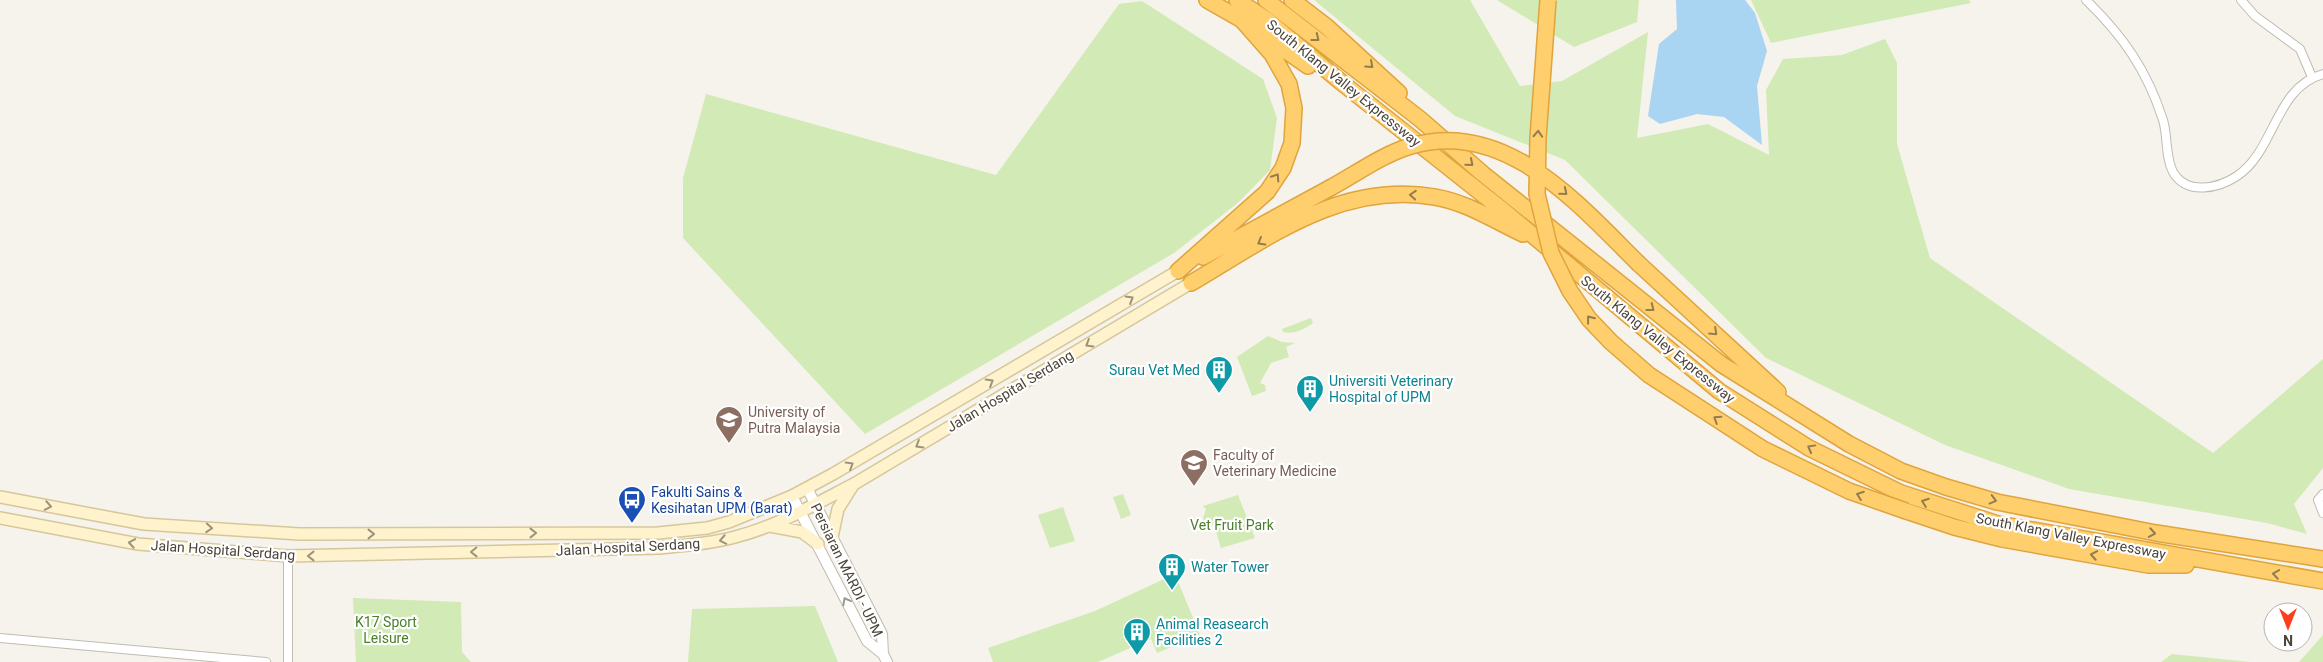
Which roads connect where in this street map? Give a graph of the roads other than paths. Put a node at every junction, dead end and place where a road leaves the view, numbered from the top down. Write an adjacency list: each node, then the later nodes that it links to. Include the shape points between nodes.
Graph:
1 (1207, 0): 8 (highway)
2 (1237, 0): 11 (highway, South Klang Valley Expressway, via 1267,20)
3 (1292, 0): 12 (highway, one-way to 12, via 1327,26 1390,83)
4 (1548, 0): 31 (highway, one-way to 4, bridge, via 2148,565 2002,539 1954,527 1849,491 1763,448 1649,375 1589,319 1550,253 1537,194)
5 (2086, 0): 10 (street, via 2130,48 2158,105 2173,172 2195,187 2211,188 2226,184 2240,174 2252,162 2291,96)
6 (2241, 0): 10 (street, via 2254,16 2300,49)
7 (1272, 4): 12 (highway, South Klang Valley Expressway, one-way to 12)
8 (1242, 20): 11 (highway, via 1310,68); 14 (highway, one-way to 8, via 1267,192 1292,143 1294,108 1289,84 1272,54)
9 (2323, 74): 10 (street)
10 (2312, 77)
11 (1341, 82): 13 (highway, South Klang Valley Expressway)
12 (1420, 119): 16 (highway, South Klang Valley Expressway, one-way to 16, via 1483,174 1721,364)
13 (1540, 242): 15 (highway, one-way to 15, via 1465,206 1436,197 1397,194 1356,198 1310,214); 31 (highway, South Klang Valley Expressway, one-way to 13, via 1998,524 1901,493 1809,448 1719,391)
14 (1178, 271): 16 (highway, one-way to 16, bridge, via 1410,146 1434,141 1474,143 1508,154 1549,179); 18 (main road, Jalan Hospital Serdang, one-way to 14)
15 (1191, 283): 17 (main road, Jalan Hospital Serdang, one-way to 17)
16 (1807, 419): 30 (highway, South Klang Valley Expressway, one-way to 30, via 1901,471 1998,502 2156,533)
17 (854, 484): 22 (main road, Jalan Hospital Serdang); 27 (main road, via 838,509)
18 (807, 488): 20 (main road, Jalan Hospital Serdang); 22 (street, Persiaran MARDI - UPM)
19 (2323, 494): 24 (street, via 2318,500)
20 (792, 496): 21 (main road, Jalan Hospital Serdang, one-way to 20, via 144,524 309,534 658,533 707,528 729,522); 23 (street, Persiaran MARDI - UPM)
21 (0, 498)
22 (816, 504): 23 (main road, Jalan Hospital Serdang); 27 (street, Persiaran MARDI - UPM)
23 (801, 512): 26 (main road, Jalan Hospital Serdang); 28 (street, Persiaran MARDI - UPM)
24 (2323, 513)
25 (0, 518): 29 (main road, Jalan Hospital Serdang, one-way to 25, via 138,544)
26 (770, 526): 28 (main road, via 802,532); 29 (main road, Jalan Hospital Serdang, one-way to 29, via 734,538 660,548)
27 (832, 537): 34 (street, Persiaran MARDI - UPM, via 882,634)
28 (818, 544): 34 (street, Persiaran MARDI - UPM, one-way to 28, via 867,641)
29 (288, 556): 36 (street)
30 (2323, 559)
31 (2230, 566): 32 (highway, South Klang Valley Expressway, one-way to 31)
32 (2323, 581)
33 (0, 638): 35 (street)
34 (885, 658)
35 (266, 662)
36 (288, 662)

